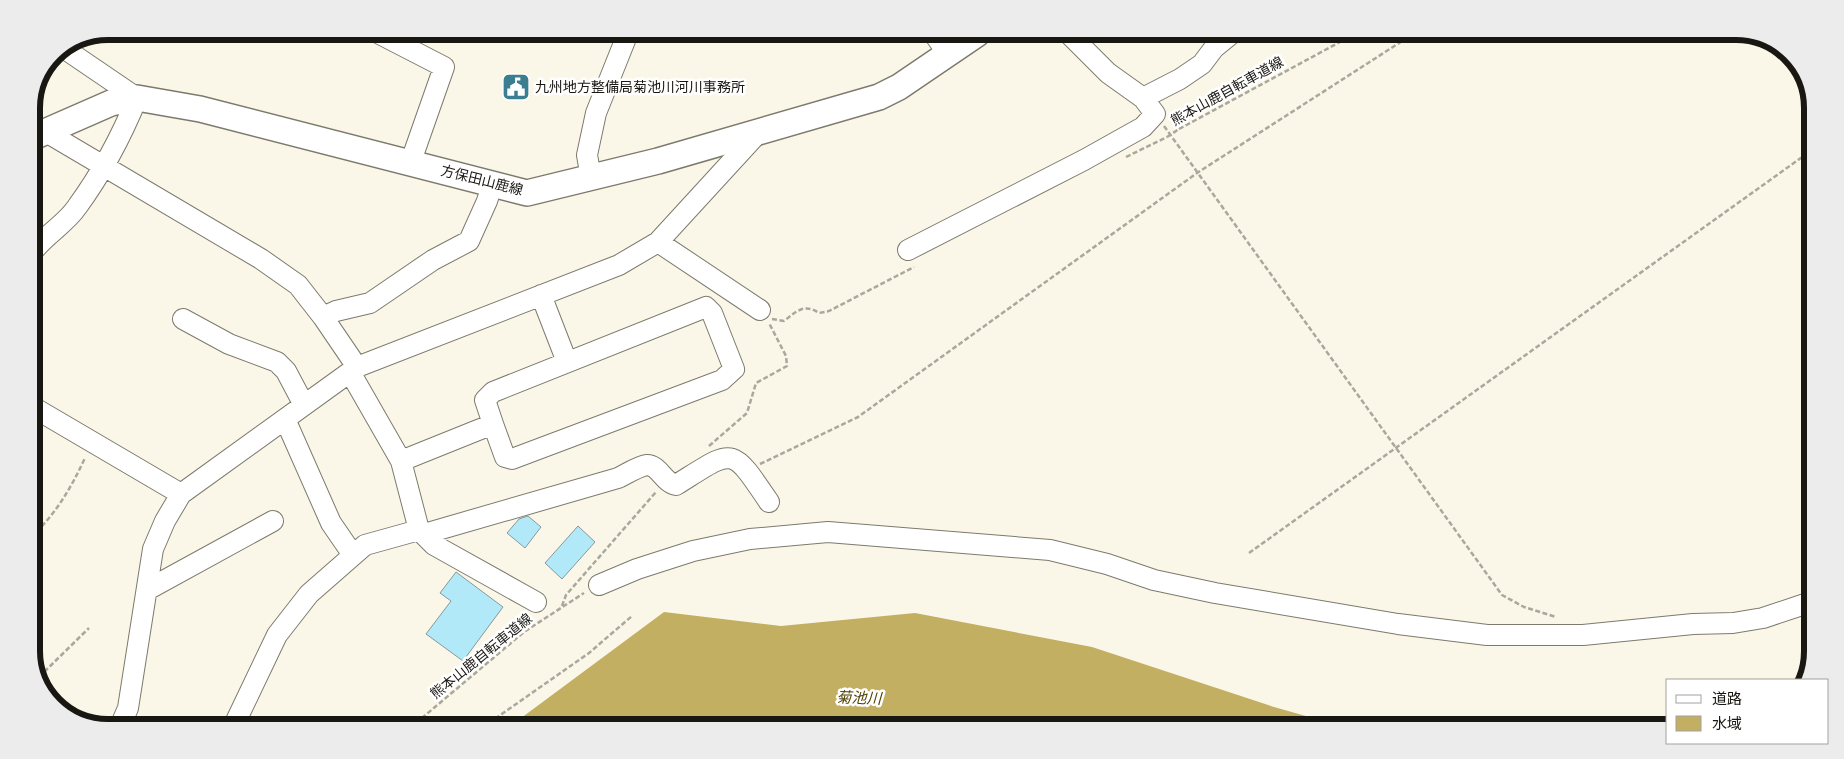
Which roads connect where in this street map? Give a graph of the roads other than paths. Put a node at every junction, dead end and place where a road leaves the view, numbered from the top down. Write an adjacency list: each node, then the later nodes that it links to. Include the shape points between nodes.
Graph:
1 (391, 40): 14 (street, via 444,68)
2 (625, 40): 16 (street, via 596,113 586,155)
3 (938, 40): 8 (street)
4 (968, 40): 8 (main road, 方保田山鹿線)
5 (1075, 40): 10 (street, via 1108,73)
6 (1224, 40): 10 (street, via 1202,64)
7 (69, 52): 9 (street)
8 (948, 54): 11 (main road, 方保田山鹿線, via 879,97)
9 (137, 98): 12 (main road, 方保田山鹿線, via 111,103); 14 (main road, 方保田山鹿線, via 200,108); 15 (street)
10 (1149, 106): 20 (street, via 1143,127)
11 (757, 134): 16 (main road, 方保田山鹿線); 19 (street)
12 (40, 135)
13 (40, 135): 15 (street)
14 (411, 161): 17 (main road, 方保田山鹿線)
15 (103, 165): 18 (street, via 76,208); 23 (street, via 261,259 298,285)
16 (591, 178): 17 (main road, 方保田山鹿線, via 527,193)
17 (492, 185): 23 (street, via 469,241 433,260 370,303)
18 (40, 242)
19 (658, 242): 21 (street, via 619,265); 22 (street)
20 (908, 250)
21 (541, 296): 25 (street); 26 (street)
22 (760, 310)
23 (323, 317): 26 (street)
24 (183, 319): 27 (street, via 229,344 277,362 286,370)
25 (568, 362): 30 (street, via 493,392 485,400); 30 (street, via 706,307 712,313 734,370 722,380 512,459 505,456)
26 (354, 370): 27 (street); 31 (street)
27 (304, 405): 29 (street)
28 (40, 411): 32 (street)
29 (285, 419): 32 (street); 36 (street, via 330,523)
30 (492, 424): 31 (street)
31 (401, 461): 35 (street)
32 (181, 494): 38 (street, via 153,549)
33 (770, 502): 35 (street, via 738,459 728,457 718,459 676,485 670,484 653,466 646,465 618,478)
34 (273, 521): 38 (street)
35 (421, 532): 36 (street, via 365,544); 39 (street, via 434,545)
36 (353, 555): 42 (street, via 309,594 277,635)
37 (599, 585): 40 (street, via 693,551 750,539 828,532 1050,550 1154,580 1215,593 1398,624 1487,635 1583,635 1733,623 1762,618)
38 (147, 590): 41 (street, via 128,708)
39 (536, 602)
40 (1804, 604)
41 (123, 719)
42 (237, 719)

